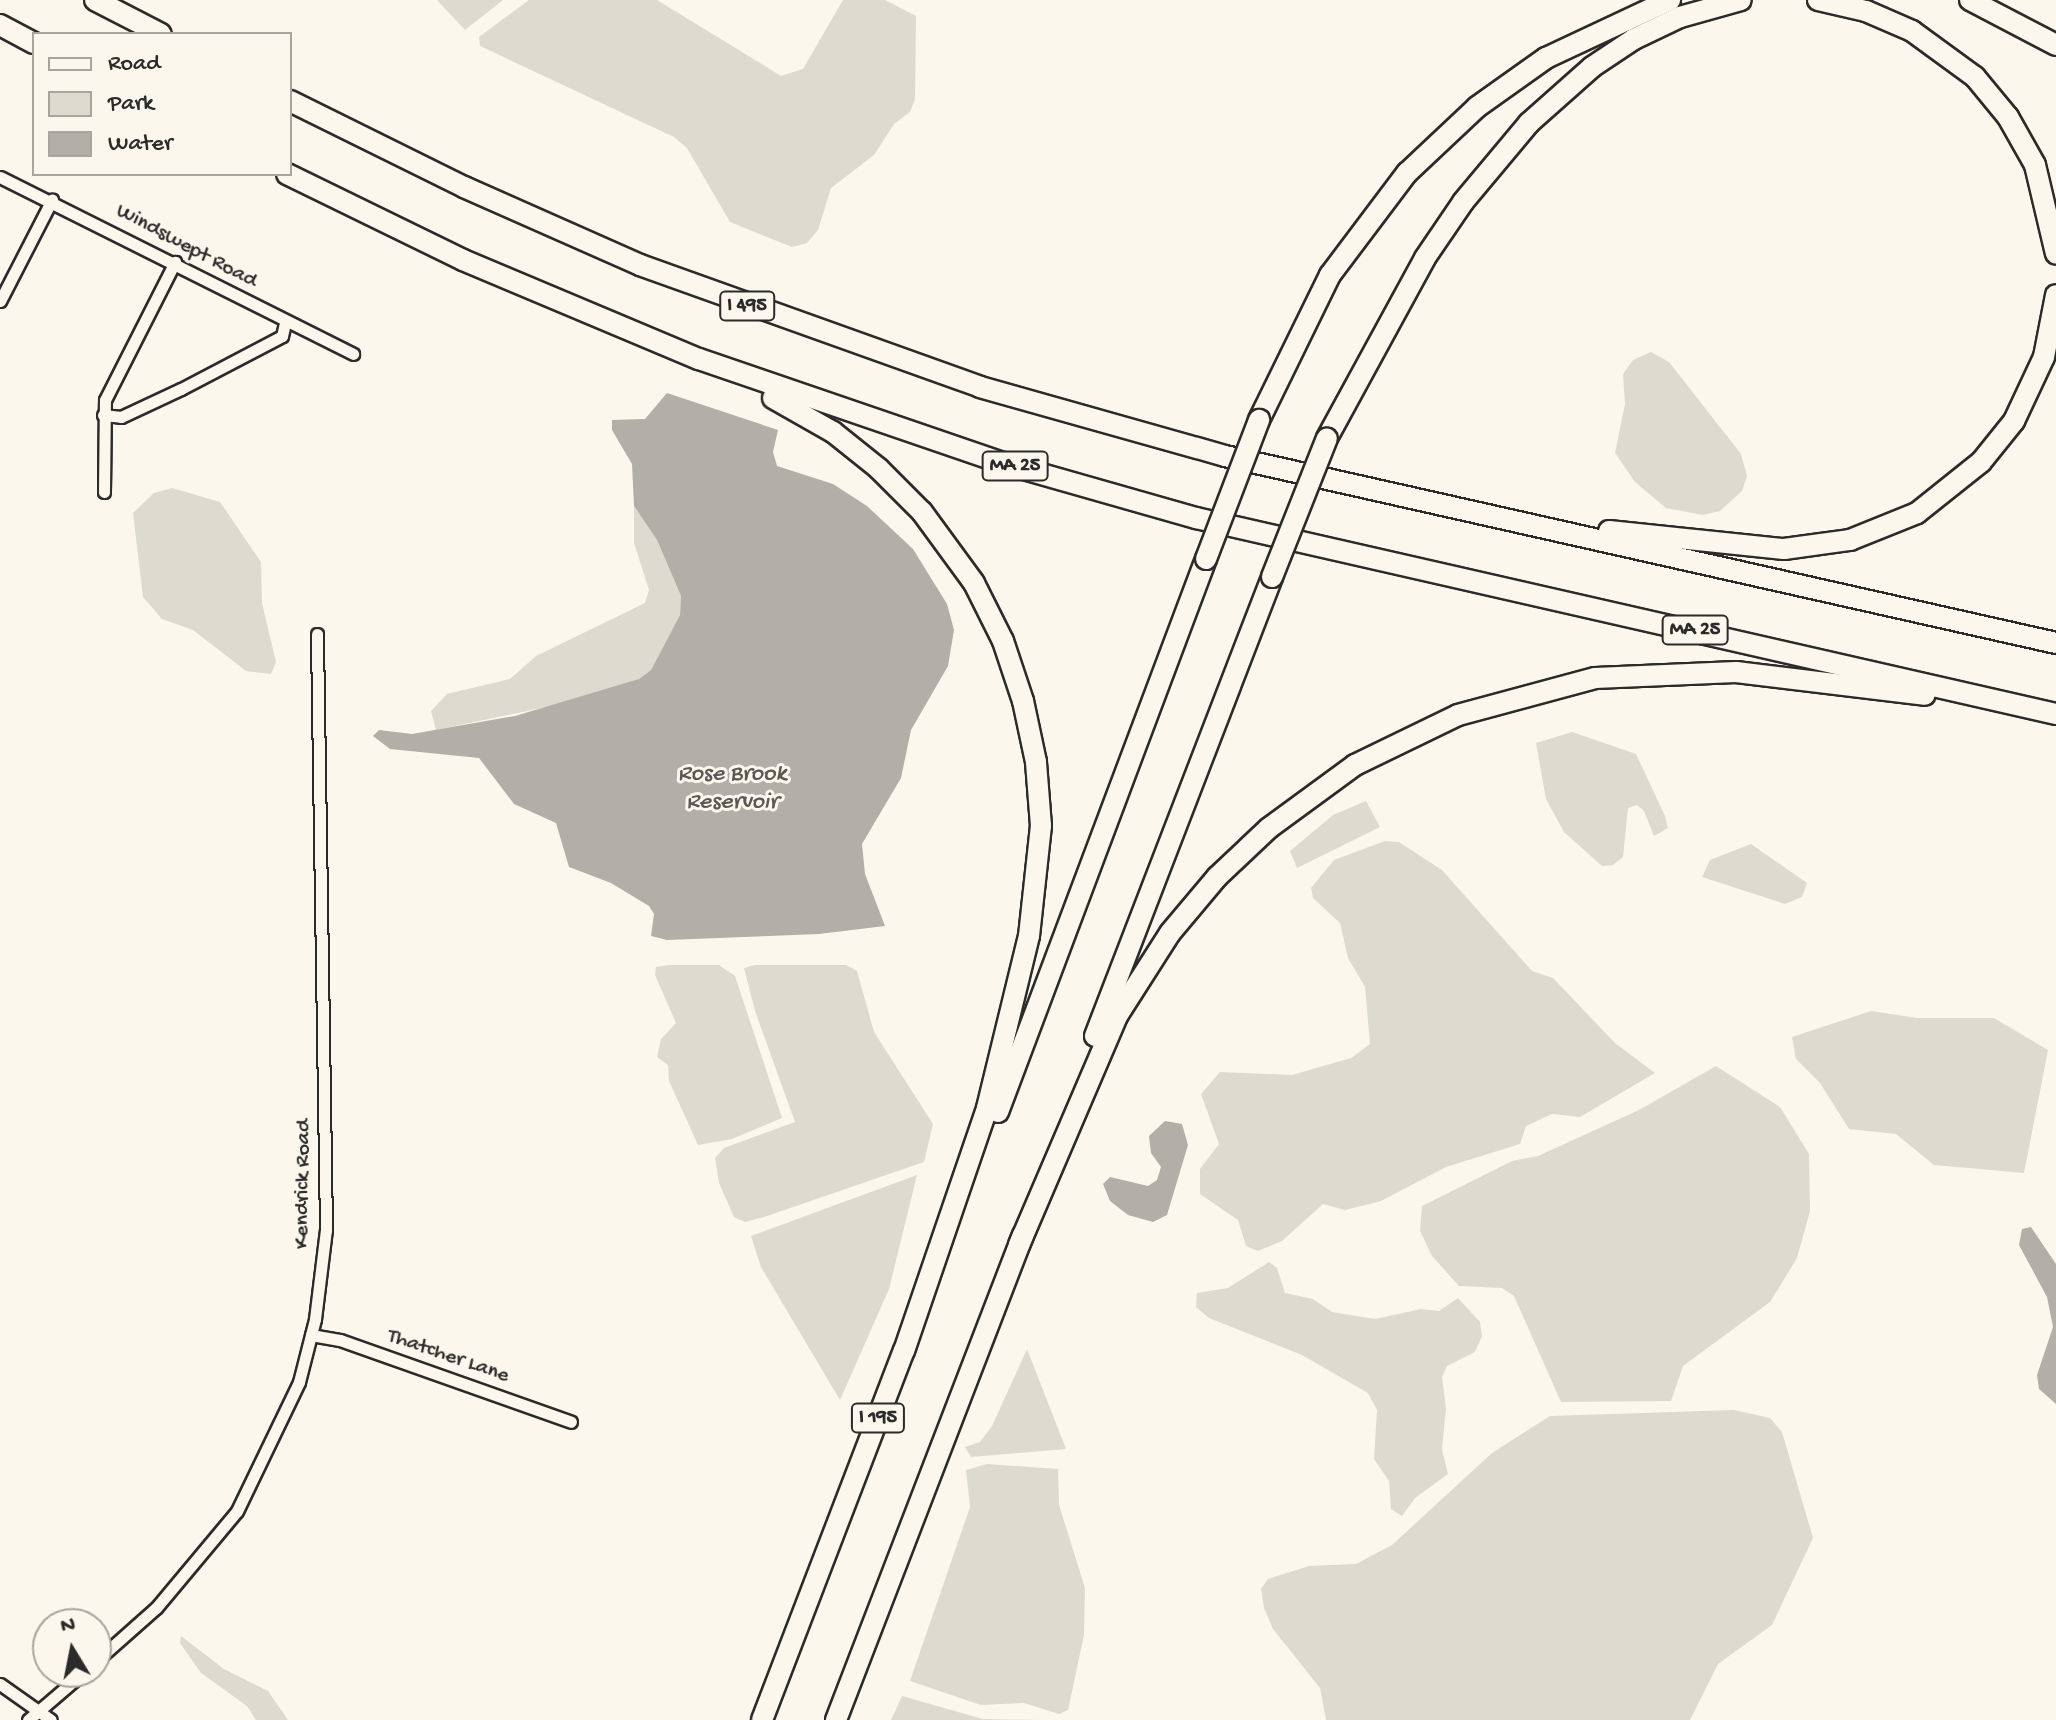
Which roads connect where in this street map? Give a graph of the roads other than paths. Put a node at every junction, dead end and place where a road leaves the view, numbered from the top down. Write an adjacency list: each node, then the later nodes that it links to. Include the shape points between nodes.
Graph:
1 (95, 0): 7 (highway)
2 (1670, 0): 27 (highway, bridge, via 1546,58 1477,107 1385,197 1330,275 1259,420 997,1114)
3 (1741, 0): 28 (highway, bridge, via 1691,12 1634,39 1592,67 1529,123 1463,202 1425,258 1327,438)
4 (1818, 0): 14 (highway, via 1866,11 1912,31 1975,77 2008,117 2035,165)
5 (1970, 0): 9 (highway)
6 (0, 25): 8 (highway)
7 (157, 32)
8 (32, 42)
9 (2056, 45)
10 (292, 102): 23 (highway, I 495, via 640,265 873,352 1115,427)
11 (291, 176): 20 (highway, via 463,260)
12 (0, 177): 13 (street, Windswept Road)
13 (52, 200): 15 (street, Windswept Road); 17 (street)
14 (2056, 254)
15 (175, 262): 18 (street, Windswept Road); 21 (street, via 117,372)
16 (2056, 295): 23 (highway, via 2044,357 2014,421 1960,482 1894,525 1829,545 1784,549)
17 (0, 301)
18 (285, 323): 19 (street, Windswept Road); 21 (street, via 282,336 181,389 121,417)
19 (353, 354)
20 (699, 359): 26 (highway, MA 25, via 941,444 1196,518); 27 (highway, via 833,432 902,490 974,583 1019,686 1040,797 1036,897 1014,1007)
21 (103, 415): 22 (street)
22 (104, 492)
23 (1476, 514): 25 (highway)
24 (317, 634): 29 (street, Kendrick Road, via 326,1230)
25 (2056, 643)
26 (2049, 712): 28 (highway, via 1785,676 1663,672 1527,692 1389,745 1269,828 1217,877 1170,933 1117,1016)
27 (955, 1203): 31 (highway, I 195)
28 (1019, 1245): 32 (highway)
29 (311, 1335): 30 (street, Thatcher Lane, via 340,1340); 33 (street, Kendrick Road, via 299,1382 237,1511 156,1608)
30 (571, 1422)
31 (796, 1632): 39 (highway); 40 (highway, I 195)
32 (871, 1632): 41 (highway); 42 (highway)
33 (112, 1647)
34 (0, 1684): 36 (street)
35 (66, 1688): 36 (street)
36 (39, 1711): 37 (street); 38 (street)
37 (28, 1720)
38 (51, 1720)
39 (750, 1720)
40 (762, 1720)
41 (836, 1720)
42 (845, 1720)

